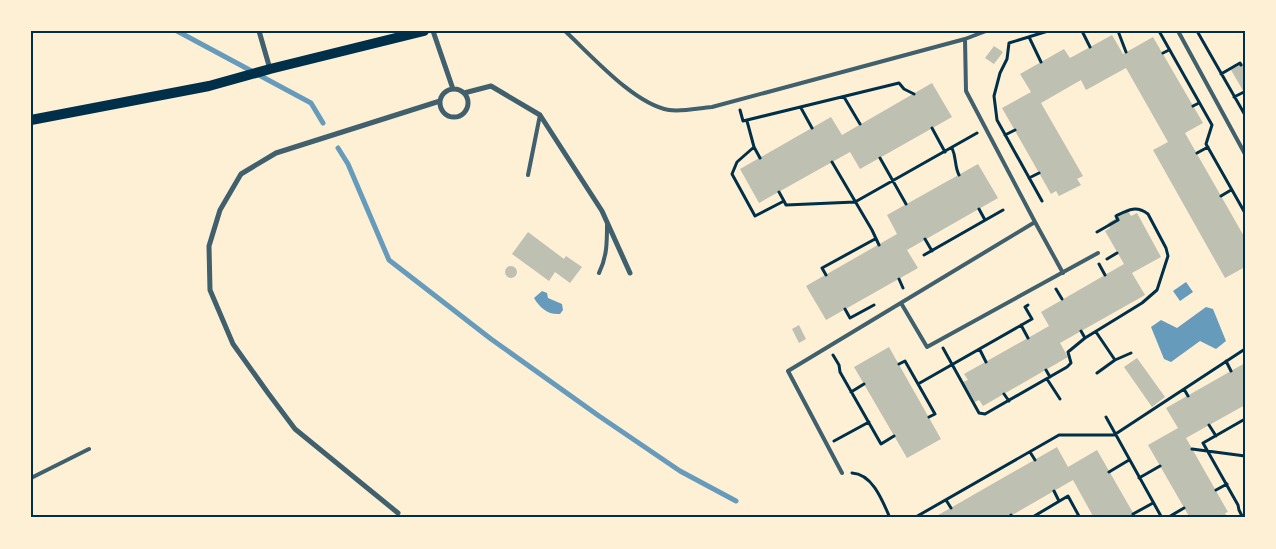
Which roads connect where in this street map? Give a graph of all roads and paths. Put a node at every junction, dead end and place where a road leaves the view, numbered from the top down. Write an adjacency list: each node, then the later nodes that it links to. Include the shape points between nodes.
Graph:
1 (259, 31): 20 (street)
2 (424, 31): 20 (main road)
3 (433, 31): 22 (street)
4 (565, 31): 28 (lane, via 627,88 651,104 671,110 712,107)
5 (986, 31): 13 (lane)
6 (1048, 31): 12 (path)
7 (1082, 31): 14 (path)
8 (1118, 31): 16 (path)
9 (1159, 31): 15 (path)
10 (1178, 31): 49 (lane)
11 (1197, 31): 21 (path)
12 (1029, 37): 18 (path); 36 (path, via 1009,43 994,96)
13 (965, 39): 28 (lane); 41 (lane, via 966,91)
14 (1090, 47)
15 (1170, 50): 17 (path); 30 (path)
16 (1126, 52)
17 (1163, 53)
18 (1041, 62)
19 (1241, 65): 21 (path)
20 (265, 70): 35 (main road, via 209,86)
21 (1222, 74): 26 (path)
22 (453, 89): 24 (street); 29 (street, via 442,95)
23 (1244, 92): 26 (path)
24 (464, 93): 29 (street, via 468,99 466,111 455,117 444,112); 33 (street, via 491,86)
25 (914, 94): 27 (path, via 899,83)
26 (1234, 96): 34 (path)
27 (844, 97): 32 (path); 38 (path)
28 (738, 100): 37 (path, via 743,122)
29 (440, 101): 148 (street, via 276,153 241,174 220,210 209,246 210,290 234,344 268,393 295,430)
30 (1199, 103): 31 (path); 45 (path, via 1212,125 1206,144)
31 (1193, 106)
32 (801, 108): 37 (path); 39 (path)
33 (540, 114): 54 (lane); 69 (street)
34 (1245, 115)
35 (31, 120)
36 (997, 120): 41 (path); 43 (path)
37 (746, 121): 44 (path)
38 (860, 124)
39 (812, 128)
40 (932, 128): 47 (path)
41 (986, 128): 46 (path); 70 (lane)
42 (1015, 130): 43 (path)
43 (1005, 135): 56 (path)
44 (754, 147): 50 (path); 61 (path, via 737,162 732,174 755,216)
45 (1208, 147): 48 (path); 58 (path)
46 (952, 148): 47 (path); 55 (path)
47 (944, 152): 57 (path)
48 (1197, 153)
49 (1245, 154)
50 (760, 158)
51 (880, 158): 57 (path)
52 (832, 162): 63 (path)
53 (1039, 173): 56 (path)
54 (528, 175)
55 (959, 175)
56 (1029, 178): 62 (path)
57 (892, 181): 63 (path); 64 (path)
58 (1232, 190): 60 (path); 67 (path)
59 (779, 192): 61 (path)
60 (1221, 196)
61 (784, 201): 63 (path, via 786,205)
62 (1042, 201)
63 (855, 202): 72 (path)
64 (906, 204)
65 (979, 209): 68 (path)
66 (1003, 210): 68 (path)
67 (1245, 213)
68 (985, 220): 75 (path)
69 (607, 222): 79 (street); 81 (lane, via 607,250)
70 (1035, 222): 80 (lane); 89 (lane)
71 (1097, 232): 91 (path, via 1132,208 1143,210 1166,248 1168,256 1157,290)
72 (875, 239): 74 (path); 82 (path, via 822,268)
73 (925, 239): 75 (path)
74 (879, 245)
75 (932, 251): 78 (path)
76 (1098, 253): 80 (lane)
77 (1117, 253): 83 (path, via 1099,264)
78 (924, 255)
79 (630, 273)
80 (1063, 273): 97 (lane)
81 (599, 274)
82 (826, 275)
83 (1105, 275)
84 (899, 279): 85 (path)
85 (904, 288)
86 (1049, 293): 87 (path, via 1056,288)
87 (1062, 299)
88 (1033, 302): 92 (path, via 1025,307 1032,319)
89 (902, 303): 97 (lane, via 927,346); 98 (lane)
90 (1123, 307): 91 (path)
91 (1127, 313): 94 (path)
92 (1022, 325): 95 (path); 100 (path)
93 (1080, 331): 96 (path)
94 (1096, 332): 96 (path); 102 (path)
95 (1028, 338)
96 (1085, 338): 110 (path, via 1068,352 1071,363)
97 (939, 340): 106 (path)
98 (827, 346): 114 (path); 127 (lane, via 788,371)
99 (1245, 349): 103 (path)
100 (980, 350): 104 (path); 106 (path)
101 (1131, 353): 102 (path)
102 (1115, 360): 109 (path)
103 (1226, 361): 108 (path); 113 (path)
104 (986, 362)
105 (899, 364): 112 (path, via 905,361)
106 (952, 365): 112 (path); 118 (path, via 979,413 985,414)
107 (1046, 370): 110 (path)
108 (1232, 371)
109 (1097, 373)
110 (1049, 378): 117 (path); 118 (path)
111 (864, 384): 114 (path)
112 (918, 384): 119 (path, via 935,414)
113 (1184, 389): 116 (path); 124 (path)
114 (851, 392): 122 (path)
115 (1004, 394): 118 (path)
116 (1188, 396)
117 (1060, 399)
118 (1009, 401)
119 (929, 417)
120 (1106, 417): 124 (path)
121 (1245, 419): 126 (path)
122 (869, 422): 125 (path, via 881,444); 127 (path)
123 (1209, 425): 126 (path)
124 (1114, 435): 131 (path, via 1059,435); 134 (path)
125 (894, 436)
126 (1216, 436): 130 (path, via 1203,443)
127 (827, 445): 137 (lane)
128 (89, 449): 138 (lane)
129 (1192, 449): 130 (path)
130 (1208, 451): 132 (path); 140 (path)
131 (1030, 452): 133 (path); 143 (path)
132 (1245, 456)
133 (1035, 460)
134 (1129, 460): 136 (path); 139 (path)
135 (1160, 466): 139 (path)
136 (1109, 472)
137 (842, 473): 150 (path, via 856,474 872,484)
138 (31, 478)
139 (1139, 478): 145 (path)
140 (1227, 484): 141 (path); 156 (path)
141 (1216, 490)
142 (1054, 491): 144 (path)
143 (946, 500): 146 (path); 151 (path)
144 (1059, 501): 152 (path); 153 (path, via 1068,496)
145 (1153, 502): 149 (path); 154 (path)
146 (950, 508)
147 (1184, 508): 155 (path)
148 (398, 513)
149 (1133, 514)
150 (890, 518)
151 (914, 518)
152 (1031, 518)
153 (1080, 518)
154 (1162, 518)
155 (1167, 518)
156 (1243, 518)

